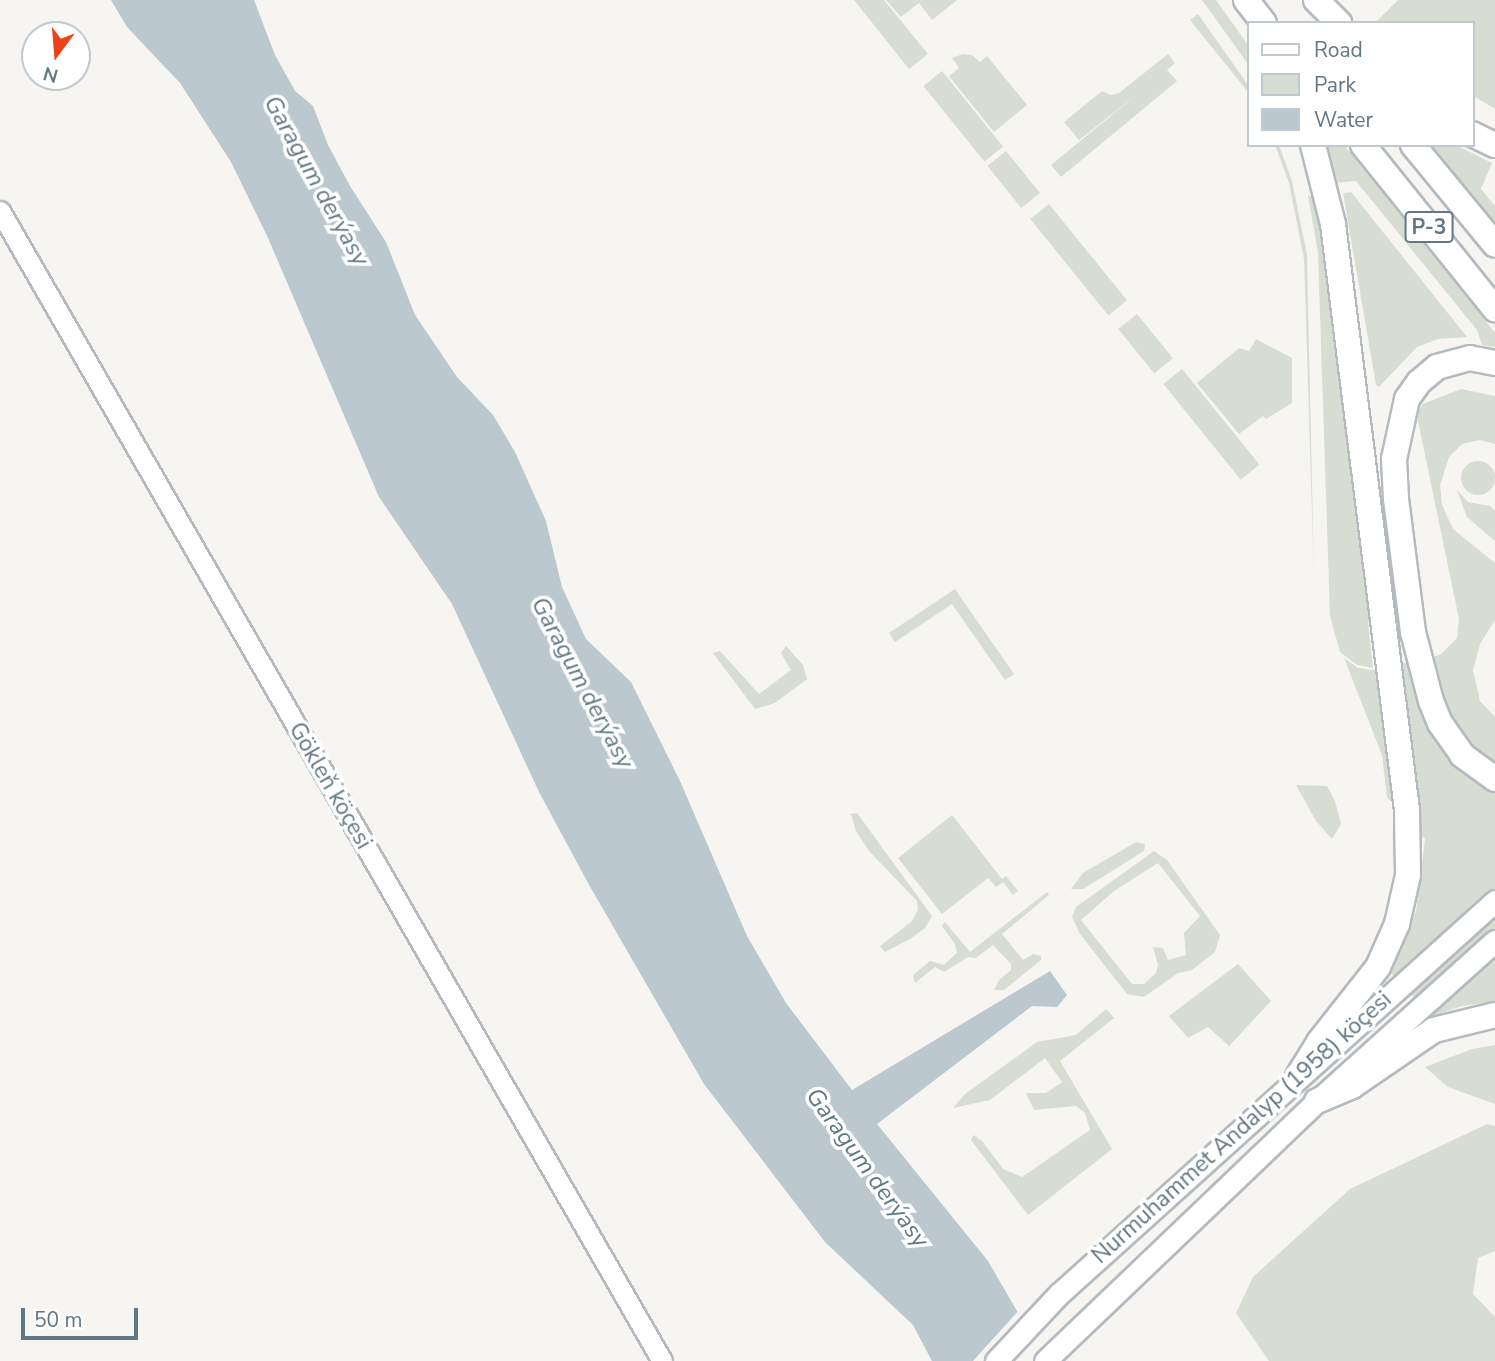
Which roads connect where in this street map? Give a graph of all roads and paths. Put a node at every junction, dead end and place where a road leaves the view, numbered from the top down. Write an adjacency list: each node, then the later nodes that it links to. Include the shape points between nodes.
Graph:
1 (1235, 0): 5 (highway)
2 (1246, 0): 6 (highway)
3 (1299, 0): 7 (highway)
4 (1317, 0): 8 (highway)
5 (1248, 21)
6 (1262, 21)
7 (1315, 21)
8 (1337, 21)
9 (1474, 135): 10 (highway)
10 (1495, 145)
11 (1314, 147): 22 (highway, via 1333,224 1407,810 1408,875 1394,934 1378,967)
12 (1365, 147): 16 (highway, P-3)
13 (1415, 147): 15 (highway, P-3)
14 (0, 211): 24 (street, Gökleň köçesi)
15 (1495, 246)
16 (1495, 309)
17 (1495, 363): 18 (highway, via 1470,358 1437,367 1419,382 1407,399 1394,459 1421,670 1440,723 1462,755)
18 (1495, 779)
19 (1495, 901): 22 (main road, Nurmuhammet Andalyp (1958) köçesi)
20 (1495, 941): 23 (main road, Nurmuhammet Andalyp (1958) köçesi)
21 (1495, 1015): 23 (highway, via 1434,1030 1352,1086)
22 (1298, 1076): 25 (main road, Nurmuhammet Andalyp (1958) köçesi, via 1059,1294)
23 (1317, 1101): 26 (main road, Nurmuhammet Andalyp (1958) köçesi)
24 (663, 1361)
25 (996, 1361)
26 (1045, 1361)

